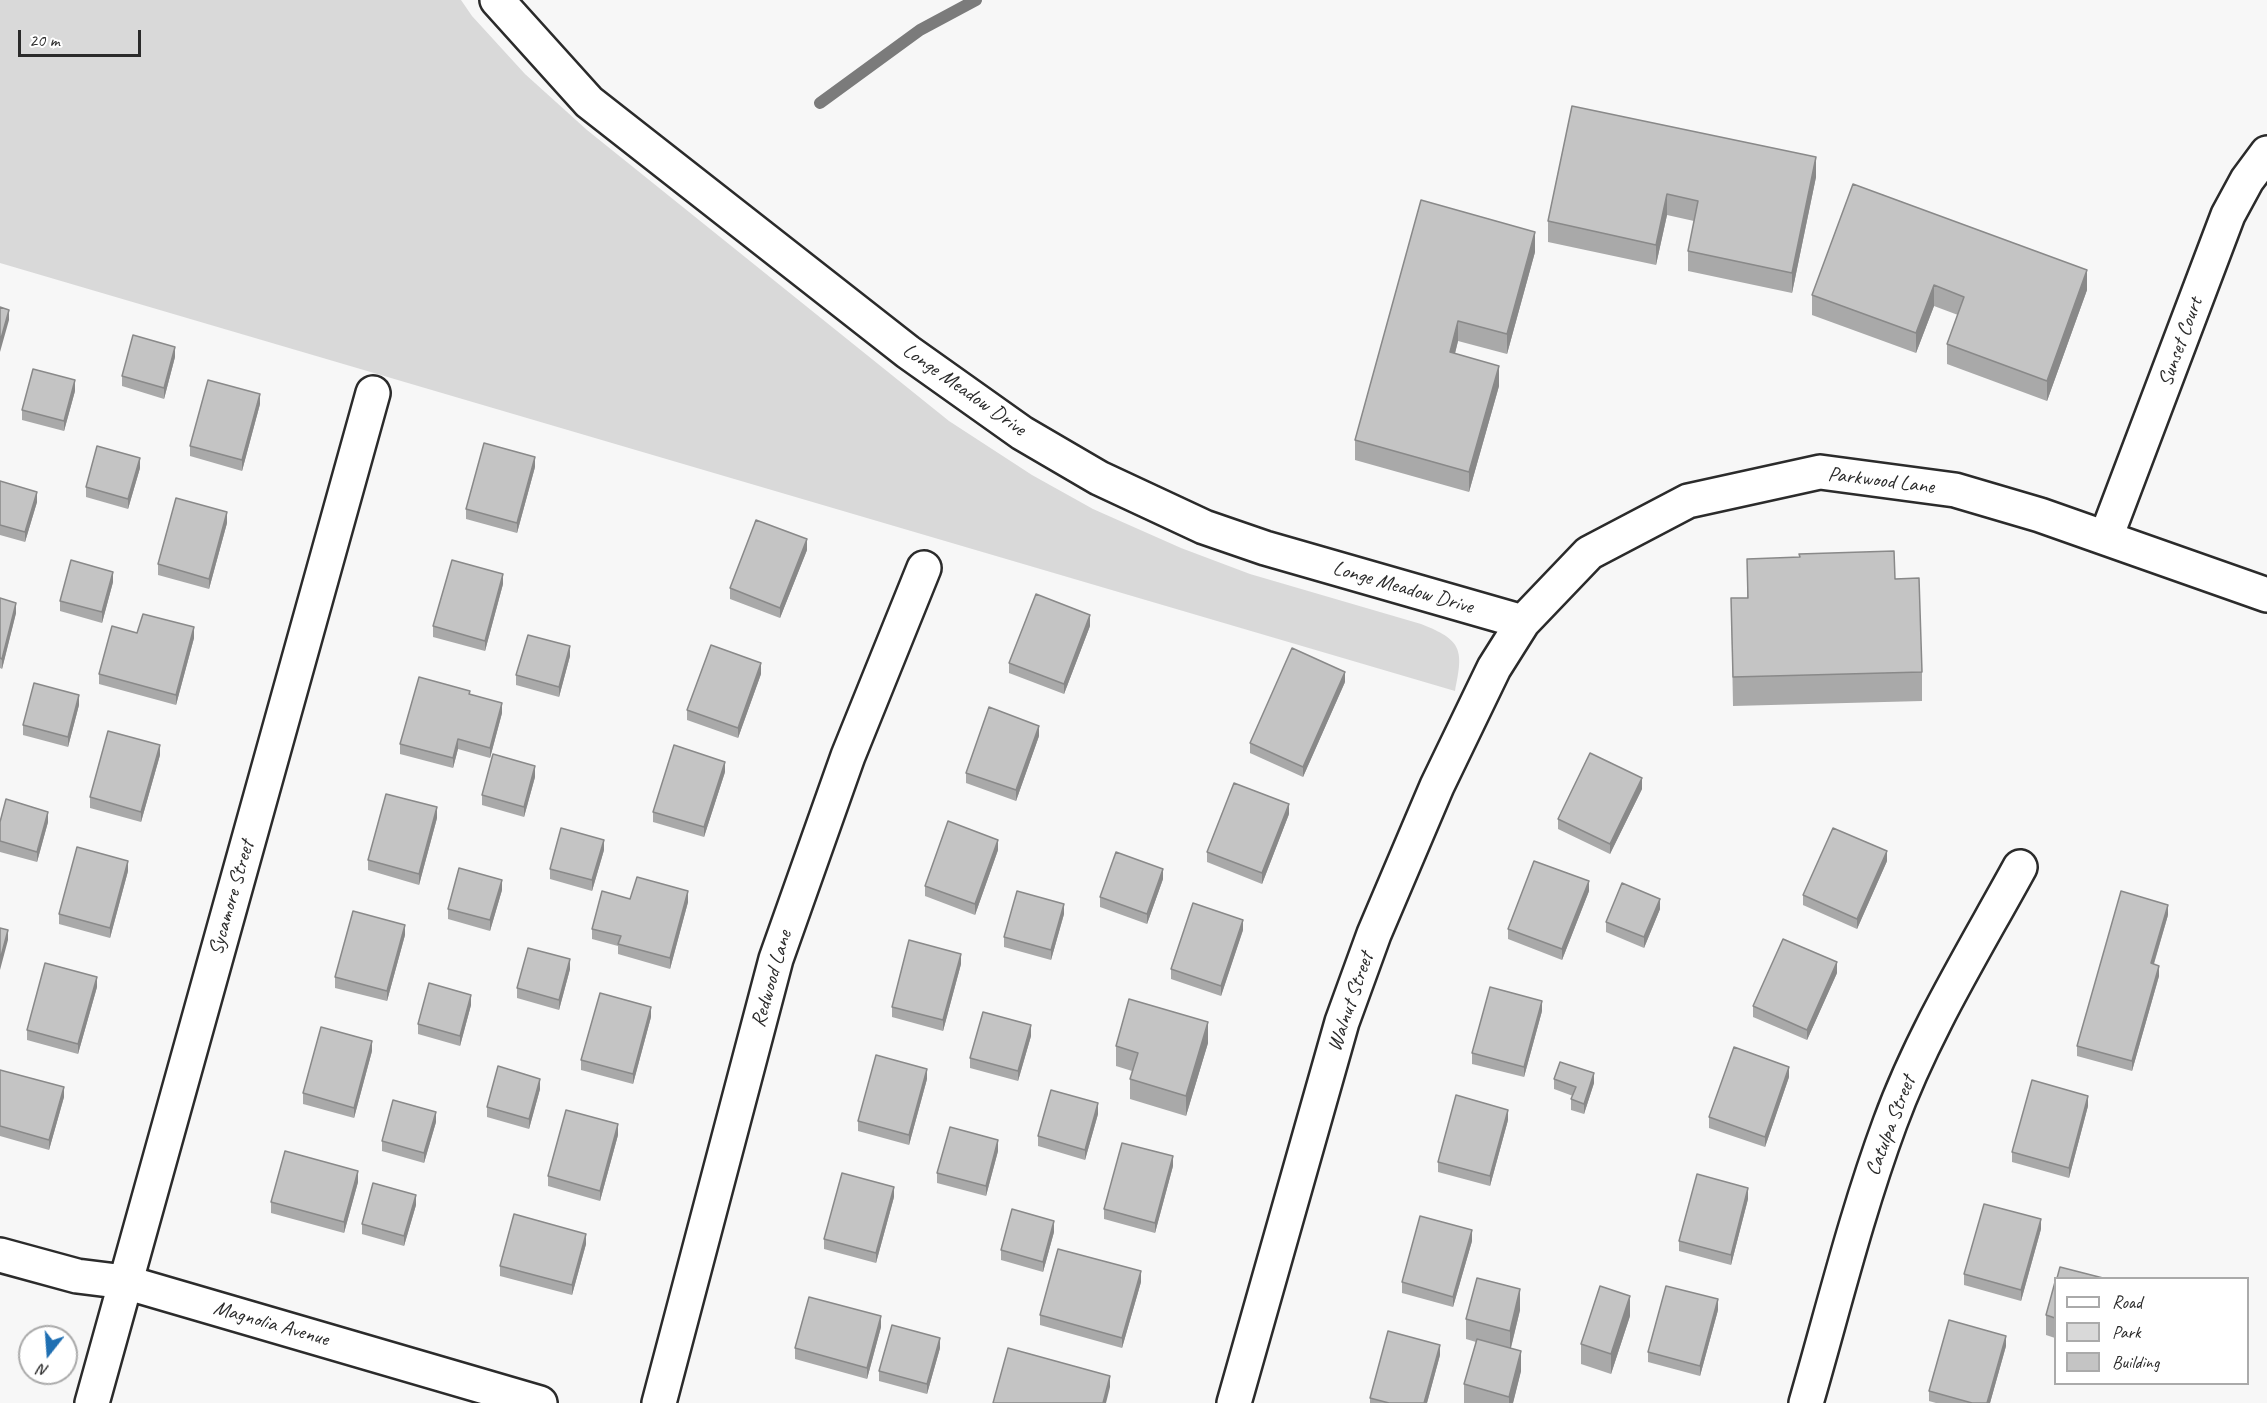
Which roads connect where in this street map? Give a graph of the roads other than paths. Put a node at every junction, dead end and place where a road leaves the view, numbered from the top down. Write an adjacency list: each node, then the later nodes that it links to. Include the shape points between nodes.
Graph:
1 (497, 0): 7 (street, Longe Meadow Drive, via 589,102 908,352 1022,433 1099,478 1204,527)
2 (2267, 153): 4 (street, Sunset Court, via 2228,215)
3 (373, 393): 10 (street, Sycamore Street)
4 (2106, 537): 6 (street, Parkwood Lane); 7 (street, Parkwood Lane, via 1955,490 1820,472 1688,501 1589,553)
5 (924, 568): 13 (street, Redwood Lane, via 848,756 776,959)
6 (2267, 595)
7 (1523, 622): 14 (street, Walnut Street, via 1494,668 1437,786 1362,967 1339,1033)
8 (2020, 867): 15 (street, Catulpa Street, via 1949,995 1890,1122)
9 (0, 1255): 10 (street, Magnolia Avenue, via 76,1276)
10 (125, 1282): 11 (street, Sycamore Street); 12 (street, Magnolia Avenue)
11 (92, 1403)
12 (540, 1403)
13 (659, 1403)
14 (1234, 1403)
15 (1806, 1403)

